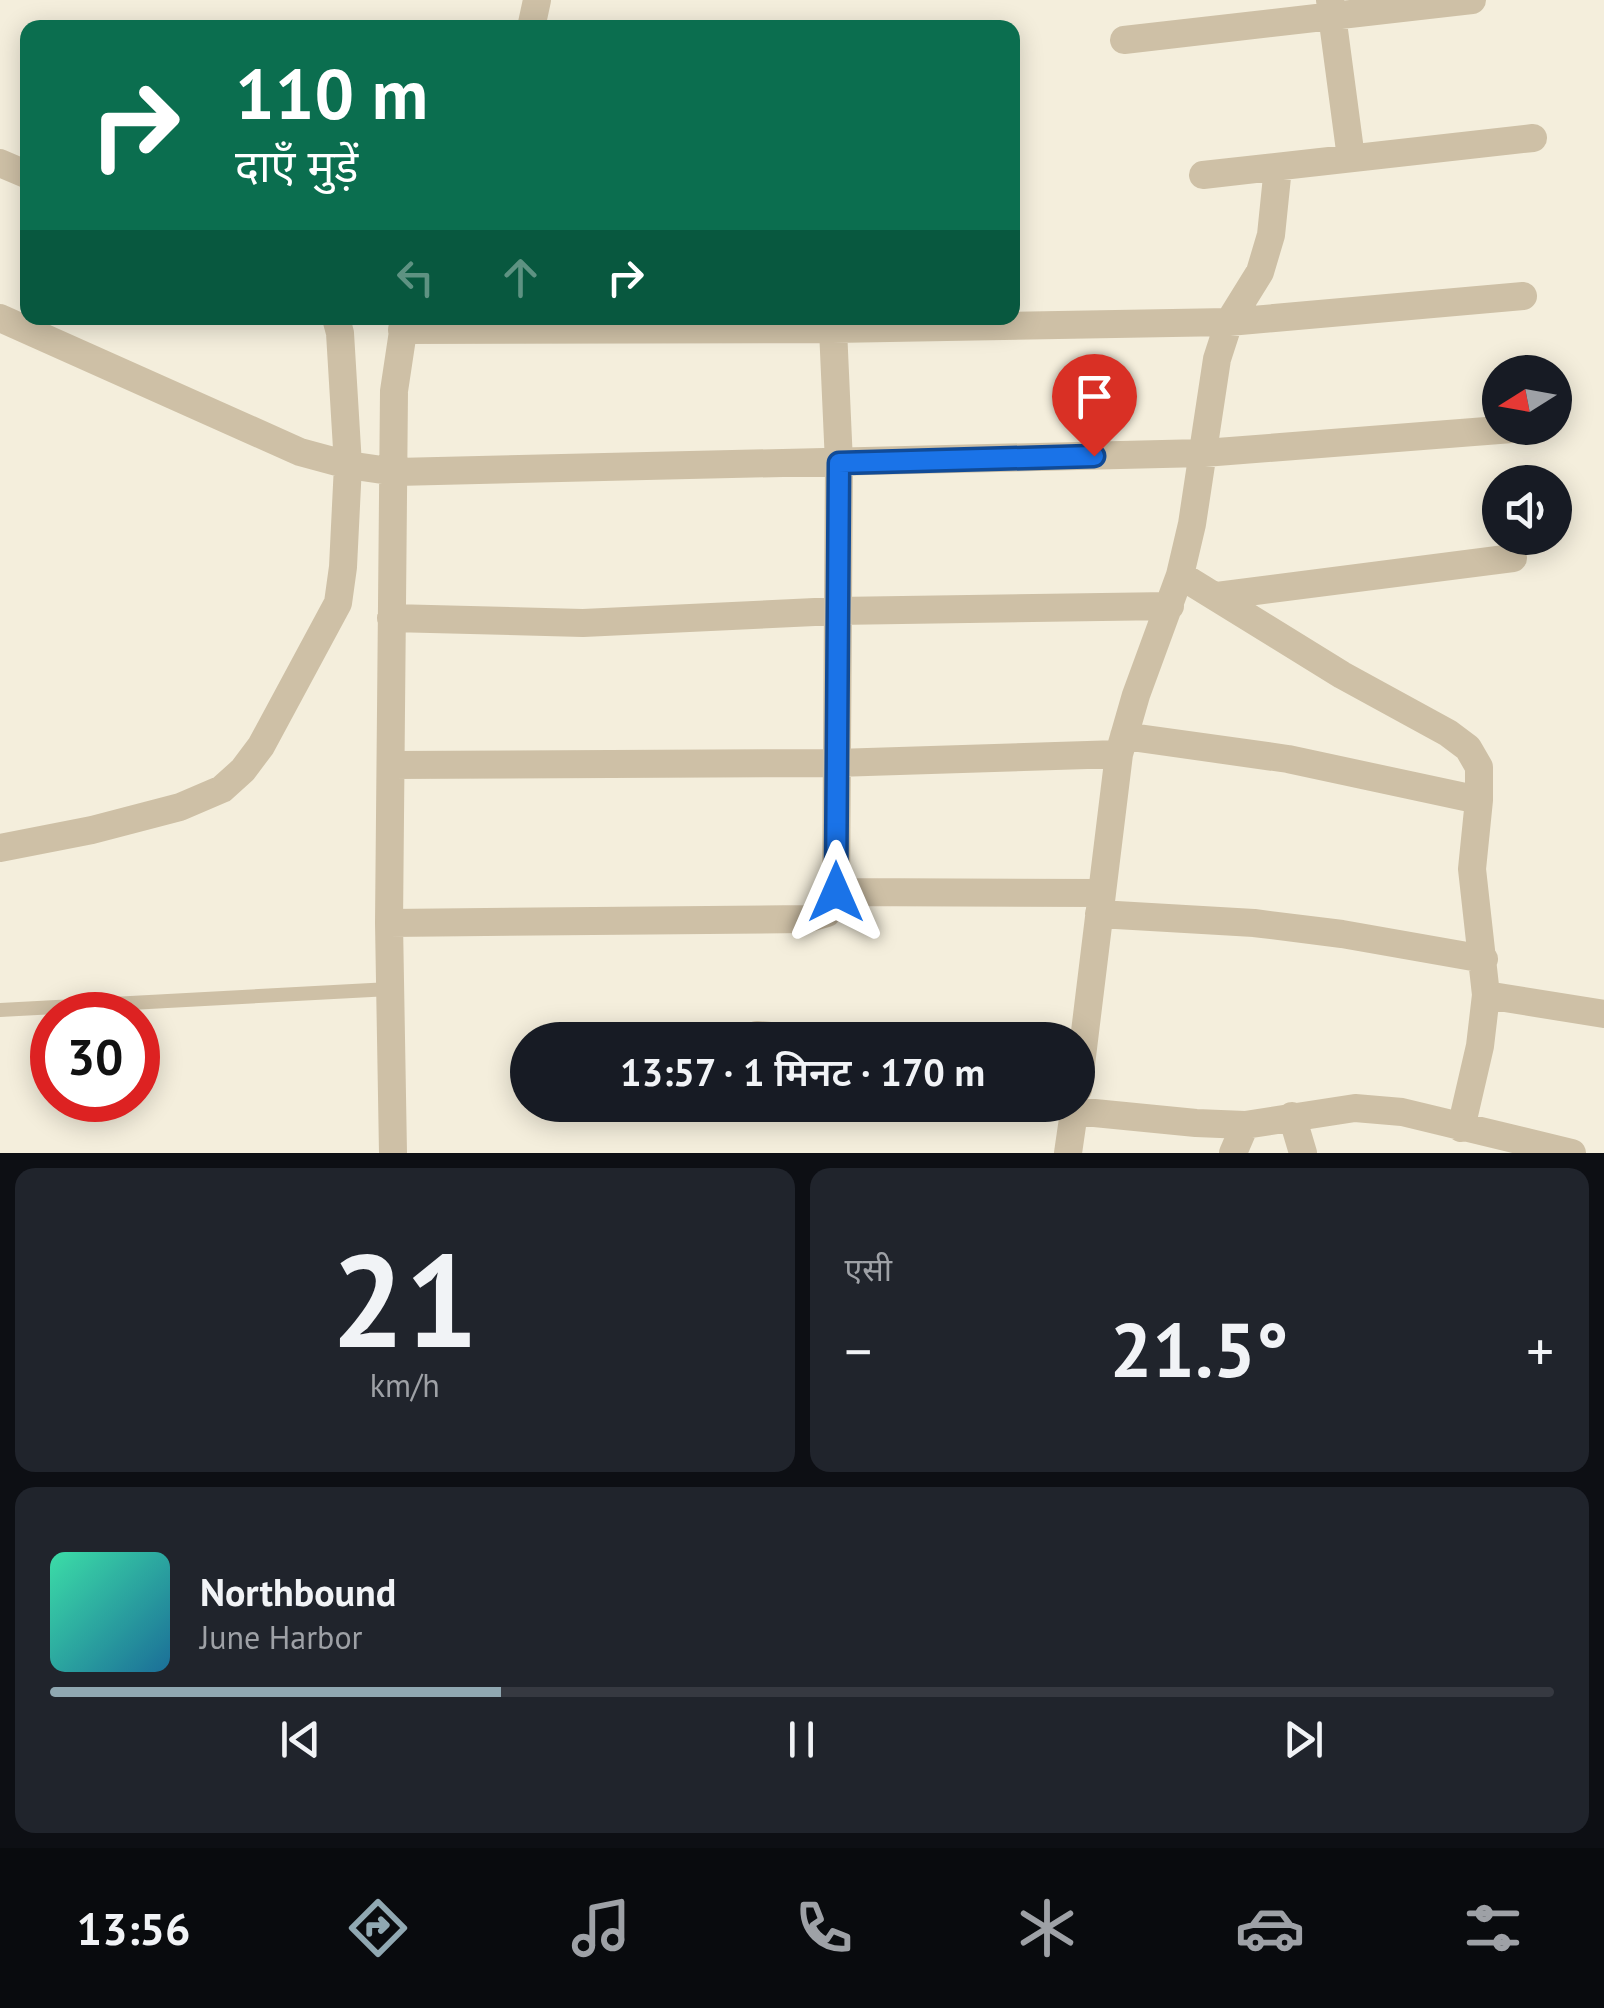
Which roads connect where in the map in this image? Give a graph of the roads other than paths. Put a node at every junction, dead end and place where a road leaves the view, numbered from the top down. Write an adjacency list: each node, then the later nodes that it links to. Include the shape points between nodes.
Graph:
1 (1472, 0): 2 (street)
2 (1331, 7): 3 (street); 5 (street)
3 (1124, 40)
4 (1533, 138): 5 (street)
5 (1351, 158): 6 (street)
6 (1278, 167): 7 (street); 10 (street, via 1260,272)
7 (1203, 175)
8 (1523, 296): 10 (street)
9 (0, 318): 18 (street, via 300,452)
10 (1229, 322): 14 (street); 16 (street)
11 (338, 325): 18 (street)
12 (404, 325): 19 (street, via 394,391)
13 (490, 325): 14 (street)
14 (833, 329): 17 (street)
15 (1482, 431): 16 (street)
16 (1204, 453): 17 (street); 21 (street)
17 (839, 463): 19 (street); 24 (street)
18 (348, 465): 19 (street); 30 (street, via 338,603 243,770 222,789 180,807)
19 (396, 472): 25 (street)
20 (1513, 558): 22 (street)
21 (1180, 575): 22 (street); 23 (street)
22 (1217, 596): 29 (street, via 1468,748 1479,767)
23 (1170, 606): 24 (street); 26 (street)
24 (836, 611): 25 (street, via 583,624); 27 (street)
25 (392, 618): 28 (street)
26 (1121, 745): 27 (street); 29 (street, via 1288,759); 32 (street)
27 (836, 763): 28 (street); 31 (street)
28 (390, 765): 33 (street)
29 (1480, 800): 34 (street, via 1472,869)
30 (0, 848)
31 (836, 892): 32 (street); 33 (street, via 826,913 806,920)
32 (1101, 904): 34 (street); 39 (street)
33 (389, 922): 35 (street)
34 (1484, 959): 36 (street)
35 (390, 989): 37 (lane); 45 (street)
36 (1486, 994): 38 (street); 44 (street)
37 (0, 1010)
38 (1604, 1014)
39 (1085, 1022)
40 (1095, 1091): 43 (street, via 1196,1123)
41 (1292, 1116): 43 (street); 44 (street, via 1355,1108); 48 (street)
42 (1072, 1122): 46 (street)
43 (1246, 1124): 47 (street)
44 (1461, 1128): 49 (street)
45 (393, 1153)
46 (1068, 1153)
47 (1234, 1153)
48 (1302, 1153)
49 (1572, 1153)

